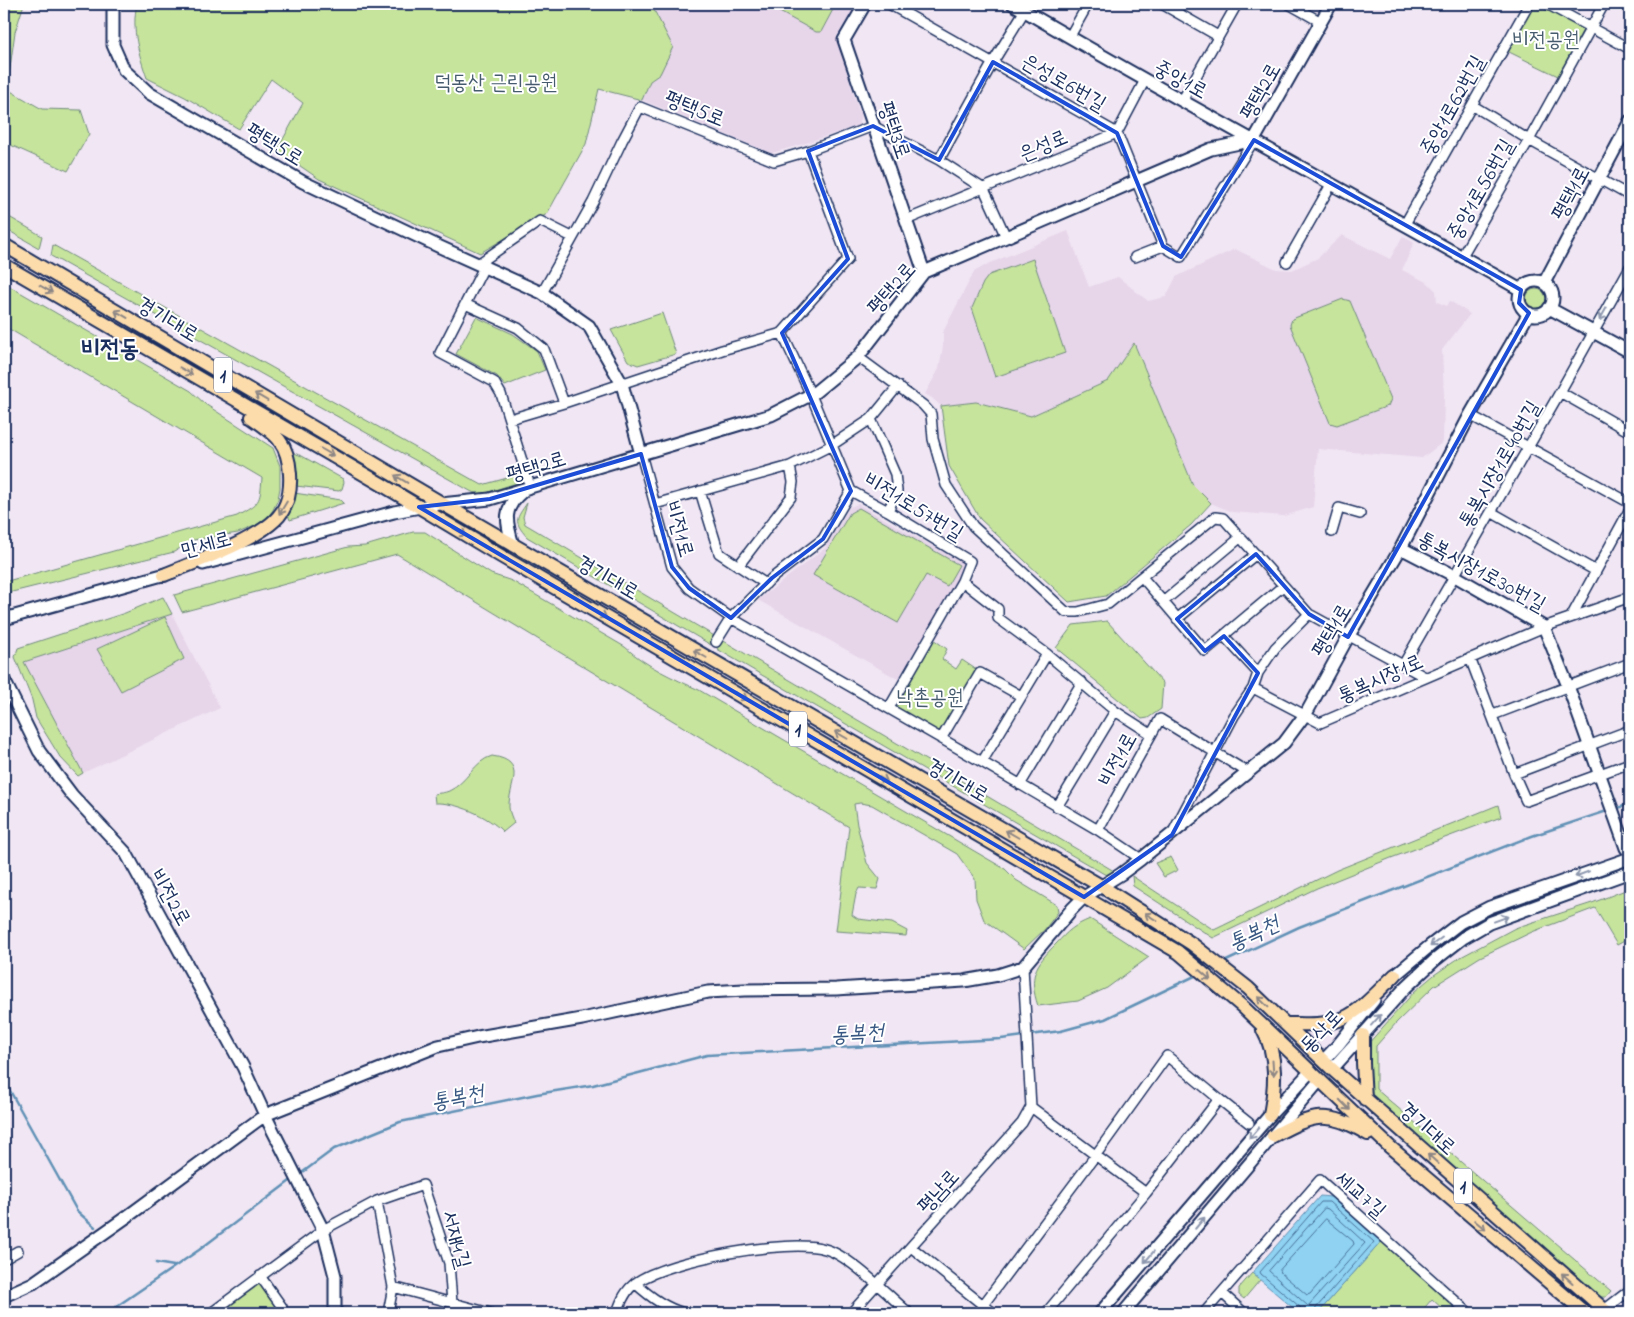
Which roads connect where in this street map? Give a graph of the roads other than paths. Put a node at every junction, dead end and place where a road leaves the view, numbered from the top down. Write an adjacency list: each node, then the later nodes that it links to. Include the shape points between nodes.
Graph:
1 (114, 4): 46 (street, 평택5로, via 114,45 124,70 149,93 303,182)
2 (865, 4): 25 (street, 평택3로, via 844,40)
3 (889, 4): 20 (street, 은성로6번길)
4 (1014, 4): 14 (street, 중앙1로)
5 (1088, 4): 17 (street)
6 (1162, 4): 18 (street)
7 (1237, 4): 18 (street)
8 (1289, 4): 15 (street)
9 (1323, 4): 15 (street)
10 (1331, 4): 15 (street, 평택2로)
11 (1528, 4): 23 (street, 중앙1로62번길)
12 (1547, 4): 16 (street)
13 (1604, 4): 16 (street, 중앙1로56번길)
14 (1025, 10): 17 (street, 중앙1로); 20 (street, 은성로6번길)
15 (1318, 20): 27 (street, 평택2로)
16 (1591, 27): 19 (street); 28 (street, 중앙1로56번길)
17 (1070, 36): 21 (street, 중앙1로)
18 (1218, 36): 22 (street)
19 (1630, 49)
20 (993, 62): 26 (street, 은성로6번길); 30 (street, 은성로6번길)
21 (1145, 80): 22 (street, 중앙1로); 26 (street)
22 (1182, 101): 27 (street, 중앙1로)
23 (1472, 105): 28 (street); 37 (street, 중앙1로62번길)
24 (1630, 121): 32 (street, 평택1로)
25 (873, 126): 29 (street, 평택5로); 30 (street); 36 (street, 평택3로)
26 (1116, 133): 31 (street); 34 (street, 은성로)
27 (1254, 140): 31 (street, 평택2로, via 1212,149); 33 (street, 중앙1로); 41 (street, via 1181,257)
28 (1529, 140): 32 (street, 중앙1로56번길); 42 (street, 중앙1로56번길)
29 (808, 151): 38 (street, 평택5로, via 774,161 640,107 590,208); 56 (street, via 848,259)
30 (939, 160): 34 (street)
31 (1137, 180): 39 (street, 평택2로); 41 (street)
32 (1599, 180): 35 (street, 중앙1로56번길); 49 (street, 평택1로)
33 (1332, 183): 37 (street, 중앙1로); 44 (street)
34 (984, 189): 36 (street, 은성로); 39 (street)
35 (1630, 196)
36 (906, 220): 48 (street, 평택3로)
37 (1405, 224): 42 (street, 중앙1로)
38 (572, 237): 46 (street, via 540,221); 51 (street, 평택5로)
39 (1006, 237): 48 (street, 평택2로)
40 (4, 245): 77 (main road, 경기대로 / 1, one-way to 40)
41 (1163, 246): 43 (street)
42 (1462, 256): 50 (street, 중앙1로)
43 (1136, 257)
44 (1286, 262)
45 (4, 265): 61 (main road, 경기대로 / 1, one-way to 61)
46 (481, 265): 51 (street, 평택5로); 52 (street)
47 (1630, 267): 55 (street, 통복시장1로40번길, one-way to 55)
48 (924, 272): 58 (street, 평택2로)
49 (1544, 284): 50 (street, via 1531,282); 53 (street, via 1551,290)
50 (1521, 290): 54 (street, via 1518,299)
51 (542, 293): 59 (street, 평택5로, via 589,326)
52 (465, 304): 64 (street, via 518,328 544,349); 66 (street, via 440,353 494,382 502,394)
53 (1549, 308): 54 (street, via 1538,315); 55 (street)
54 (1529, 313): 65 (street, 평택1로)
55 (1594, 331): 57 (street); 62 (street, 통복시장1로40번길)
56 (782, 333): 59 (street); 63 (street, 비전1로57번길)
57 (1630, 352)
58 (858, 357): 60 (street); 63 (street, 평택2로)
59 (622, 384): 64 (street); 71 (street, 평택5로)
60 (898, 386): 67 (street); 93 (street, via 931,414 933,439 946,484 973,526 1066,612 1108,604)
61 (217, 388): 79 (main road, 경기대로 / 1, one-way to 79); 91 (main road, one-way to 91, via 226,400 275,434 286,448 291,487 287,502 276,520 261,531)
62 (1560, 392): 68 (street); 70 (street, 통복시장1로40번길)
63 (811, 395): 69 (street, 비전1로57번길); 71 (street, 평택2로, via 771,415)
64 (564, 403): 66 (street)
65 (1470, 415): 70 (street); 87 (street, 평택1로)
66 (510, 419): 73 (street)
67 (871, 419): 69 (street); 81 (street, via 895,474 897,491)
68 (1630, 432)
69 (832, 445): 72 (street); 75 (street, 비전1로57번길)
70 (1528, 446): 76 (street); 82 (street, 통복시장1로40번길)
71 (642, 454): 73 (street, 평택2로); 78 (street, 비전1로)
72 (790, 466): 74 (street); 89 (street, via 791,498)
73 (529, 487): 77 (street, 평택2로, via 490,499); 86 (street, via 513,499 507,512)
74 (700, 491): 78 (street); 89 (street, via 719,552)
75 (851, 491): 81 (street, 비전1로57번길); 95 (street, via 823,539)
76 (1630, 503)
77 (443, 504): 79 (street, 평택2로); 86 (main road, 경기대로 / 1)
78 (655, 504): 101 (street, 비전1로, via 672,567 688,588)
79 (418, 507): 91 (street, 만세로); 141 (main road, 경기대로 / 1, one-way to 141)
80 (1630, 509): 90 (street)
81 (888, 511): 94 (street, 비전1로57번길, via 970,561)
82 (1491, 512): 90 (street); 92 (street, 통복시장1로40번길)
83 (1360, 514): 84 (street, via 1339,508)
84 (1332, 532)
85 (1241, 537): 88 (street); 93 (street, via 1223,518 1215,517); 98 (street)
86 (513, 545): 140 (main road, 경기대로 / 1, one-way to 86)
87 (1401, 548): 92 (street, 통복시장1로30번길); 106 (street, 평택1로)
88 (1256, 554): 96 (street); 103 (street)
89 (739, 565): 95 (street)
90 (1596, 572): 102 (street)
91 (164, 574): 100 (street, 만세로)
92 (1455, 576): 104 (street, 통복시장1로30번길); 111 (street, 통복시장1로40번길)
93 (1142, 577): 98 (street)
94 (962, 581): 108 (street, via 998,609 998,618); 119 (street)
95 (766, 584): 101 (street)
96 (1283, 586): 99 (street); 105 (street)
97 (1630, 597): 102 (street, 통복시장1로)
98 (1163, 602): 103 (street)
99 (1309, 614): 106 (street); 112 (street, via 1275,648)
100 (4, 618)
101 (730, 618): 107 (street); 119 (street, 비전1로)
102 (1570, 618): 104 (street, 통복시장1로)
103 (1177, 619): 105 (street, via 1205,651)
104 (1544, 627): 109 (street, 통복시장1로); 116 (street)
105 (1224, 636): 112 (street)
106 (1348, 637): 111 (street); 122 (street, 평택1로)
107 (716, 642)
108 (1047, 654): 115 (street); 118 (street)
109 (1470, 658): 113 (street, 통복시장1로); 121 (street)
110 (1630, 663): 116 (street)
111 (1403, 665): 113 (street)
112 (1258, 673): 117 (street)
113 (1425, 678): 122 (street, 통복시장1로, via 1320,723)
114 (4, 680): 152 (street, 비전2로, via 39,751 72,795 126,854 244,1067)
115 (1082, 682): 120 (street); 133 (street)
116 (1568, 686): 121 (street); 126 (street)
117 (1253, 688): 122 (street, 통복시장1로); 127 (street)
118 (1021, 696): 125 (street, via 980,673); 128 (street)
119 (889, 708): 125 (street, 비전1로)
120 (1115, 711): 124 (street); 134 (street, 비전1로)
121 (1493, 715): 131 (street)
122 (1304, 716): 130 (street, 평택1로, via 1284,743)
123 (1630, 730): 126 (street)
124 (1151, 734): 127 (street, 비전1로, via 1160,719); 135 (street, 비전1로)
125 (941, 739): 128 (street, 비전1로)
126 (1590, 744): 131 (street); 132 (street)
127 (1215, 751): 130 (street); 136 (street)
128 (982, 762): 133 (street, 비전1로)
129 (1630, 763): 132 (street)
130 (1249, 773): 136 (street, 평택1로)
131 (1514, 774): 132 (street, via 1526,801)
132 (1601, 779): 137 (street)
133 (1020, 785): 134 (street, 비전1로)
134 (1057, 806): 135 (street, 비전1로)
135 (1098, 830): 138 (street)
136 (1172, 835): 138 (street, 평택1로)
137 (1629, 855): 143 (street, 동삭로, one-way to 143, via 1461,922)
138 (1141, 859): 140 (street, 평택1로)
139 (1630, 872): 146 (street, 동삭로, one-way to 139, via 1405,988 1463,938 1489,923)
140 (1101, 886): 141 (street, 평택1로); 145 (main road, 경기대로 / 1, one-way to 140, via 1248,988 1192,944)
141 (1084, 897): 142 (street, 평택1로); 144 (main road, 경기대로 / 1, one-way to 144, via 1178,952)
142 (1023, 967): 151 (street); 152 (street, via 964,981 836,990 708,992 438,1046)
143 (1395, 975): 145 (main road, via 1344,1018 1315,1024); 147 (street, 동삭로, via 1338,1045)
144 (1259, 1024): 148 (main road, 경기대로 / 1); 153 (main road, one-way to 153, via 1268,1040 1272,1057 1274,1090)
145 (1286, 1024): 147 (main road, 경기대로 / 1)
146 (1363, 1035): 147 (street, 동삭로); 150 (main road)
147 (1328, 1065): 148 (main road); 150 (main road, 경기대로 / 1)
148 (1315, 1076): 153 (street, 동삭로); 155 (street, 동삭로); 156 (main road, 경기대로 / 1, one-way to 156)
149 (1219, 1099): 154 (street); 157 (street, via 1167,1056); 158 (street)
150 (1365, 1099): 174 (main road, 경기대로 / 1, one-way to 150)
151 (1031, 1107): 157 (street); 161 (street, 평남로, via 1022,1123)
152 (265, 1115): 160 (street, 비전2로); 170 (street, via 33,1283)
153 (1270, 1115): 186 (street, 동삭로, one-way to 186)
154 (1249, 1123)
155 (1273, 1136): 156 (main road, via 1296,1124 1328,1117 1355,1127); 187 (street, 동삭로, one-way to 155)
156 (1390, 1147): 190 (main road, 경기대로 / 1, one-way to 190)
157 (1096, 1156): 158 (street); 172 (street)
158 (1146, 1193): 185 (street)
159 (377, 1201): 160 (street); 167 (street); 171 (street, 서재4길, via 423,1185 449,1263)
160 (324, 1230): 164 (street); 177 (street, via 334,1276)
161 (911, 1247): 166 (street, 평남로); 172 (street)
162 (18, 1251): 163 (street)
163 (4, 1259)
164 (260, 1276): 175 (street); 176 (street)
165 (635, 1283): 166 (street, via 656,1271 706,1257 796,1245 826,1249 849,1261); 180 (street, via 622,1299); 181 (street, via 652,1298)
166 (876, 1285): 182 (street, 평남로); 183 (street)
167 (393, 1287): 171 (street, 서재4길); 178 (street)
168 (1630, 1290): 174 (street)
169 (1222, 1293): 173 (street, 세교7길, via 1320,1180); 188 (street, 세교7길); 189 (street)
170 (4, 1296)
171 (452, 1303): 179 (street, 서재4길)
172 (984, 1305): 184 (street)
173 (1466, 1312)
174 (1604, 1312)
175 (211, 1313)
176 (283, 1313)
177 (335, 1313)
178 (388, 1313)
179 (490, 1313)
180 (617, 1313)
181 (684, 1313)
182 (851, 1313)
183 (910, 1313)
184 (994, 1313)
185 (1046, 1313)
186 (1100, 1313)
187 (1123, 1313)
188 (1204, 1313)
189 (1244, 1313)
190 (1585, 1313)

